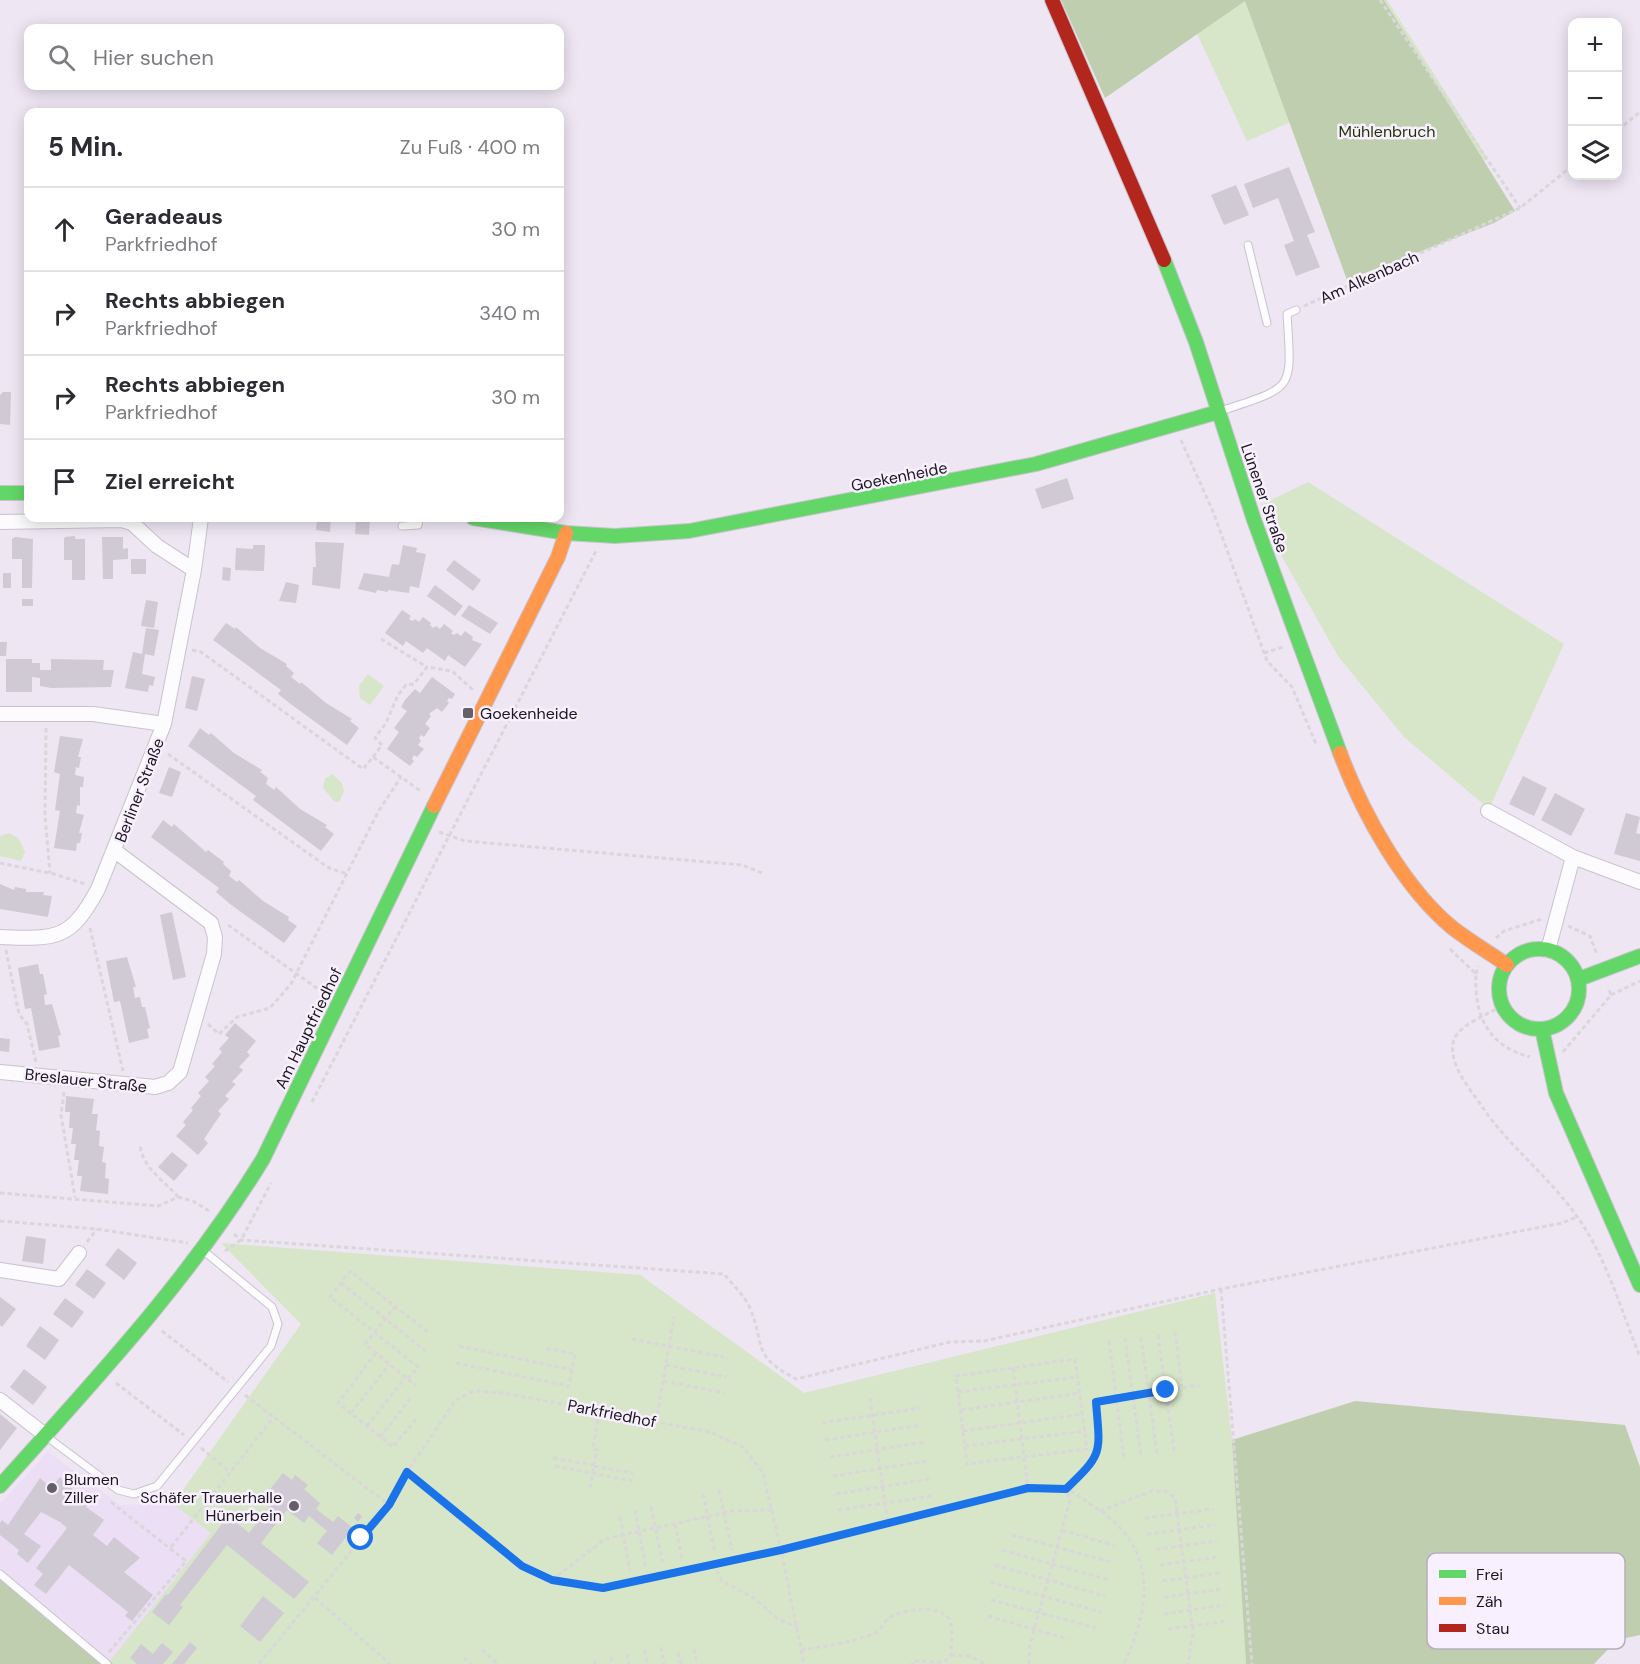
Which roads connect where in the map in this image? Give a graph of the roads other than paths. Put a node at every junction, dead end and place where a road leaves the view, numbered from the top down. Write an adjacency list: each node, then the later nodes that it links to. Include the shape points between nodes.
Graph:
1 (1052, 0): 5 (main road, Lünener Straße, via 1176,287)
2 (1248, 245): 4 (lane)
3 (1296, 310): 5 (lane, via 1287,314 1287,379 1276,393)
4 (1267, 323)
5 (1218, 412): 15 (main road, Goekenheide, via 1036,464 716,527 654,534); 26 (main road, Lünener Straße, via 1353,788 1386,849 1428,902 1453,928)
6 (0, 493): 7 (main road)
7 (24, 493)
8 (0, 522): 9 (street)
9 (24, 522)
10 (128, 522): 16 (street)
11 (200, 522): 16 (street, Berliner Straße)
12 (418, 522): 14 (lane)
13 (498, 522): 15 (main road, Goekenheide)
14 (402, 526)
15 (566, 533): 30 (main road, Am Hauptfriedhof, via 558,557 263,1159)
16 (194, 570): 18 (street, Berliner Straße)
17 (0, 714): 18 (street, via 93,714)
18 (164, 724): 20 (street, Berliner Straße)
19 (1488, 811): 21 (street)
20 (115, 851): 23 (street, Berliner Straße, via 84,915 75,925 54,936); 29 (street, Breslauer Straße, via 211,923 215,947 184,1063 174,1079 155,1087)
21 (1574, 857): 22 (street); 24 (street)
22 (1640, 882)
23 (2, 937)
24 (1548, 950): 26 (main road, via 1529,950); 27 (main road, via 1570,963)
25 (1640, 956): 27 (main road)
26 (1507, 965): 28 (main road, via 1499,989 1502,1006 1518,1024)
27 (1579, 978): 28 (main road, via 1580,996 1572,1013 1559,1025)
28 (1542, 1029): 33 (main road, via 1556,1093)
29 (0, 1072)
30 (202, 1250): 35 (main road, Am Hauptfriedhof, via 102,1374); 35 (lane, via 269,1304 278,1324 271,1346 158,1486 134,1494 118,1490)
31 (79, 1253): 32 (street, via 59,1279)
32 (0, 1270)
33 (1640, 1285)
34 (0, 1400): 35 (street)
35 (45, 1435): 36 (main road, Am Hauptfriedhof)
36 (0, 1486)
37 (0, 1574): 38 (lane)
38 (104, 1662)

